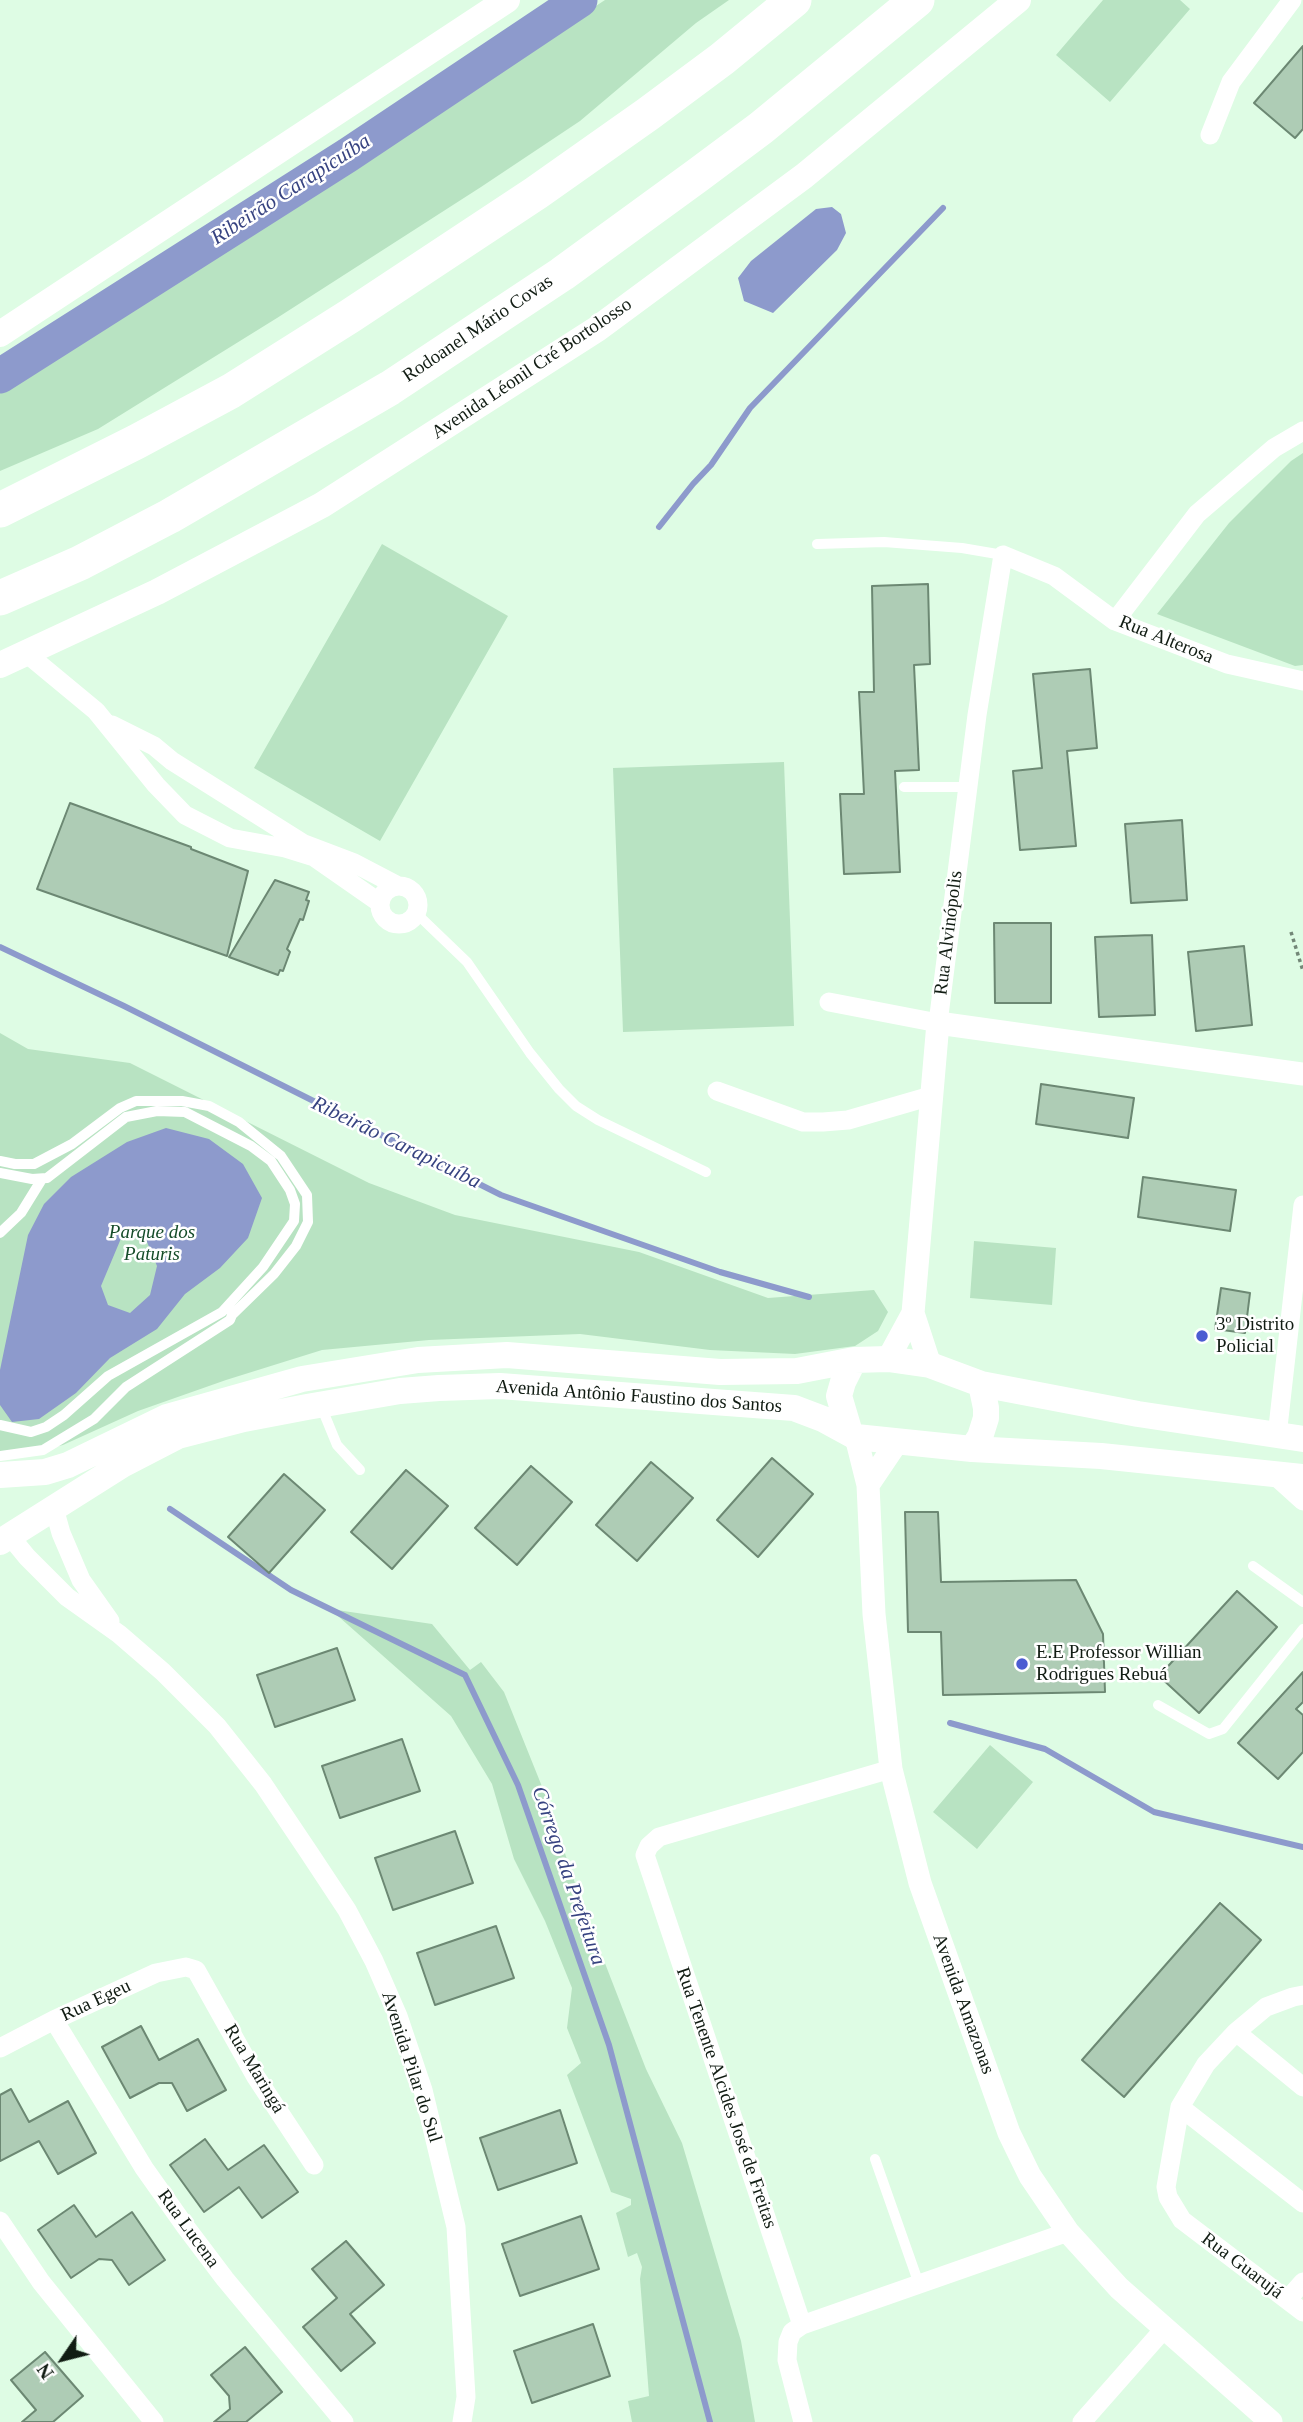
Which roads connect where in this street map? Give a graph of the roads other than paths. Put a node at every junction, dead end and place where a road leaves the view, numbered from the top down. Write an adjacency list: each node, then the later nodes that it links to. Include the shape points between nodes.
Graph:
1 (507, 0): 7 (main road)
2 (794, 0): 9 (highway, via 648,114 350,316 231,391)
3 (917, 0): 12 (highway, Rodoanel Mário Covas, via 698,175 562,274 390,388 170,516)
4 (1017, 0): 14 (main road, Avenida Léonil Cré Bortolosso, via 804,176 597,328 322,505 157,592)
5 (1293, 0): 6 (street, via 1231,82)
6 (1210, 135)
7 (0, 334)
8 (1303, 431): 13 (street, via 1274,448 1197,514)
9 (0, 510)
10 (817, 544): 11 (lane, via 884,542)
11 (1003, 555): 13 (street, Rua Alterosa, via 1055,576); 18 (street, Rua Alvinópolis)
12 (0, 598)
13 (1115, 621): 16 (street, Rua Alterosa, via 1227,664)
14 (26, 653): 15 (main road, Avenida Léonil Cré Bortolosso); 17 (street)
15 (0, 665)
16 (1303, 681)
17 (105, 721): 20 (street, via 154,746 181,768 304,844); 21 (street, via 185,815 230,838 314,857)
18 (968, 786): 19 (lane); 24 (street, Rua Alvinópolis)
19 (904, 787)
20 (398, 886): 21 (street, via 386,891); 22 (street, via 415,894)
21 (380, 903): 22 (street, via 383,916 393,924 405,924)
22 (416, 913): 29 (lane, via 467,962 530,1053 576,1107)
23 (829, 1002): 24 (street)
24 (938, 1023): 25 (street); 27 (street, Rua Alvinópolis)
25 (1303, 1074)
26 (717, 1091): 27 (street, via 803,1122 848,1120)
27 (931, 1096): 34 (street, Rua Alvinópolis)
28 (0, 1161): 45 (lane, via 34,1164 136,1101 209,1106 239,1122 281,1156 307,1195 308,1222 274,1274 230,1320 126,1387 94,1419 43,1450)
29 (706, 1172)
30 (0, 1173): 31 (lane)
31 (42, 1179): 33 (lane, via 21,1213); 40 (lane, via 126,1116 185,1112 271,1161 290,1190 294,1221 263,1267 222,1311 108,1376 46,1427 31,1432)
32 (1303, 1205): 42 (street)
33 (0, 1233)
34 (913, 1313): 35 (street, Rua Alvinópolis); 37 (street, Rua Alvinópolis)
35 (888, 1359): 36 (main road, Avenida Antônio Faustino dos Santos); 37 (main road, Avenida Antônio Faustino dos Santos)
36 (854, 1360): 41 (main road, via 839,1396); 48 (main road, Avenida Antônio Faustino dos Santos, via 797,1371 720,1372 507,1355 418,1360 302,1379 200,1407 167,1417 68,1465 45,1472)
37 (930, 1365): 38 (main road, Avenida Antônio Faustino dos Santos)
38 (981, 1384): 42 (main road, Avenida Antônio Faustino dos Santos); 44 (main road, via 986,1418)
39 (320, 1404): 41 (main road, Avenida Antônio Faustino dos Santos, via 400,1391 500,1386 794,1408); 46 (lane, via 337,1445); 52 (main road, Avenida Antônio Faustino dos Santos, via 178,1436)
40 (2, 1424)
41 (853, 1435): 43 (main road, Avenida Antônio Faustino dos Santos); 50 (street, Avenida Amazonas)
42 (1290, 1437)
43 (897, 1441): 44 (main road, Avenida Antônio Faustino dos Santos); 50 (street)
44 (972, 1450): 47 (main road, Avenida Antônio Faustino dos Santos, via 1101,1456)
45 (0, 1456)
46 (360, 1470)
47 (1272, 1474): 49 (main road, Avenida Antônio Faustino dos Santos); 51 (street)
48 (0, 1475)
49 (1303, 1477)
50 (868, 1485): 59 (street, Avenida Amazonas, via 874,1614)
51 (1303, 1501)
52 (54, 1508): 53 (main road, Avenida Antônio Faustino dos Santos); 57 (street, Avenida Pilar do Sul, via 81,1580)
53 (4, 1538): 57 (street, Avenida Pilar do Sul, via 67,1597)
54 (1253, 1566): 55 (lane)
55 (1303, 1602)
56 (1303, 1629): 58 (lane, via 1223,1729 1209,1734)
57 (119, 1634): 80 (street, Avenida Pilar do Sul, via 217,1727 263,1784 346,1910 398,2016 423,2090 456,2227 466,2397)
58 (1158, 1705)
59 (891, 1769): 71 (street, Avenida Amazonas, via 920,1882 1009,2133); 76 (street, Rua Tenente Alcides José de Freitas, via 659,1838 645,1855)
60 (196, 1970): 62 (street, Rua Egeu, via 186,1967 156,1973); 68 (street, Rua Maringá, via 256,2077)
61 (1303, 1995): 63 (street, via 1266,2007)
62 (54, 2020): 64 (street, Rua Egeu); 79 (street, Rua Lucena, via 185,2226)
63 (1236, 2032): 65 (street); 66 (street, via 1206,2064)
64 (0, 2048)
65 (1303, 2087)
66 (1180, 2107): 69 (street); 74 (street, Rua Guarujá, via 1167,2197 1182,2220)
67 (874, 2159): 73 (lane)
68 (314, 2165)
69 (1303, 2203)
70 (0, 2221): 78 (street, via 49,2293)
71 (1068, 2232): 73 (street); 77 (street, Avenida Amazonas)
72 (1303, 2282): 74 (street)
73 (919, 2284): 76 (street)
74 (1287, 2300): 75 (street, Rua Guarujá)
75 (1303, 2312)
76 (802, 2325): 81 (street, via 792,2332 786,2360)
77 (1164, 2329): 82 (street); 83 (street, Avenida Amazonas)
78 (148, 2419)
79 (344, 2422)
80 (462, 2422)
81 (803, 2422)
82 (1082, 2422)
83 (1271, 2422)

